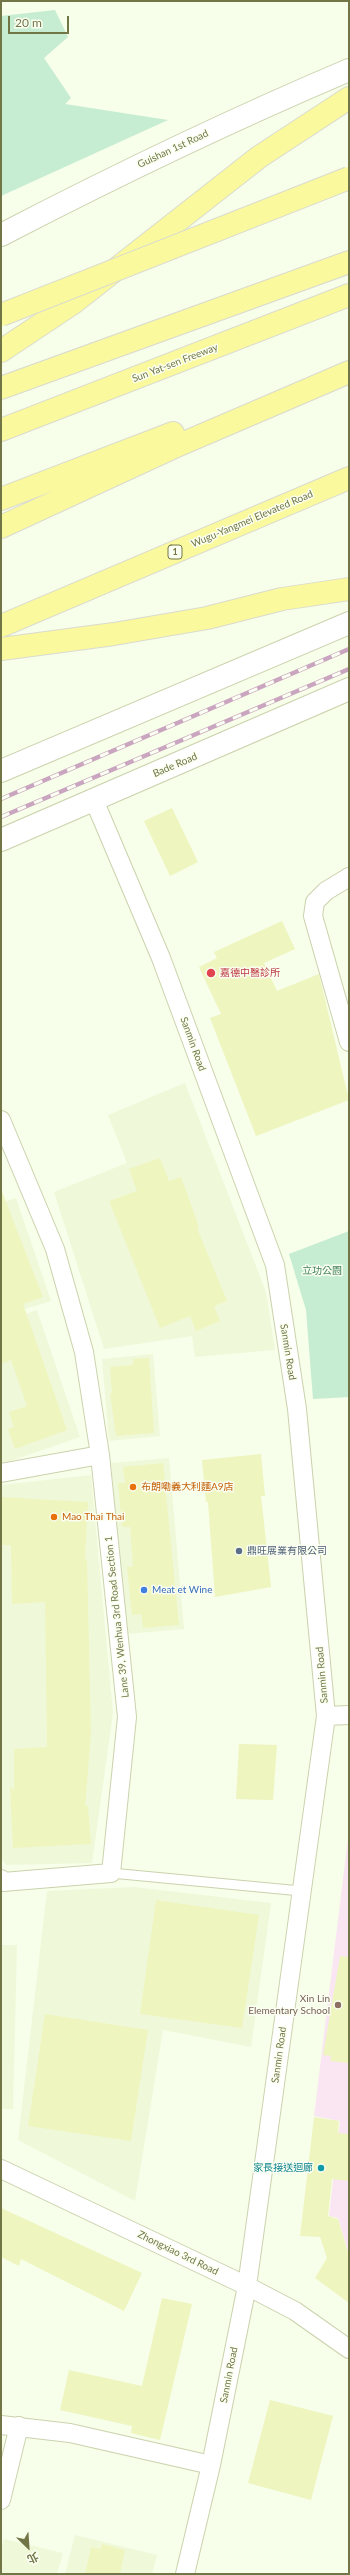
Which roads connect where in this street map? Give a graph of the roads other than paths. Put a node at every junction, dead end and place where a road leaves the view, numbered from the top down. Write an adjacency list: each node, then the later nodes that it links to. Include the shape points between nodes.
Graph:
1 (349, 70): 4 (street, Guishan 1st Road, via 269,104 110,179)
2 (349, 98): 8 (highway, via 259,157 73,303)
3 (349, 178): 7 (highway, bridge)
4 (1, 235)
5 (349, 262): 11 (highway)
6 (349, 296): 12 (highway, Sun Yat-sen Freeway)
7 (1, 315)
8 (1, 351)
9 (349, 365): 14 (highway)
10 (349, 372): 15 (highway, via 172,448)
11 (1, 388)
12 (1, 430)
13 (349, 478): 18 (highway, Wugu-Yangmei Elevated Road / 1)
14 (1, 499)
15 (1, 527)
16 (349, 589): 19 (highway, via 282,599 207,618)
17 (349, 622): 21 (street)
18 (1, 626)
19 (1, 649)
20 (349, 689): 22 (street, Bade Road)
21 (1, 771)
22 (94, 800): 23 (street, Bade Road); 30 (street, Sanmin Road, via 162,958 275,1265 297,1409)
23 (1, 840)
24 (349, 877): 25 (street, via 326,891 315,902 313,916)
25 (349, 1042)
26 (1, 1120): 27 (street, Lane 39, Wenhua 3rd Road Section 1, via 55,1249 84,1352)
27 (100, 1455): 28 (street); 31 (street, Lane 39, Wenhua 3rd Road Section 1, via 127,1717)
28 (1, 1473)
29 (349, 1715): 30 (street)
30 (326, 1716): 33 (street, Sanmin Road)
31 (111, 1873): 32 (street, via 4,1882); 33 (lane)
32 (1, 1879)
33 (301, 1891): 35 (street, Sanmin Road)
34 (1, 2169): 35 (street, Zhongxiao 3rd Road)
35 (247, 2286): 36 (street, Zhongxiao 3rd Road, via 295,2311); 39 (street, Sanmin Road)
36 (349, 2349)
37 (1, 2425): 38 (street)
38 (19, 2426): 39 (street, via 70,2434); 40 (street)
39 (211, 2465): 41 (street, Sanmin Road)
40 (1, 2500)
41 (185, 2574)

